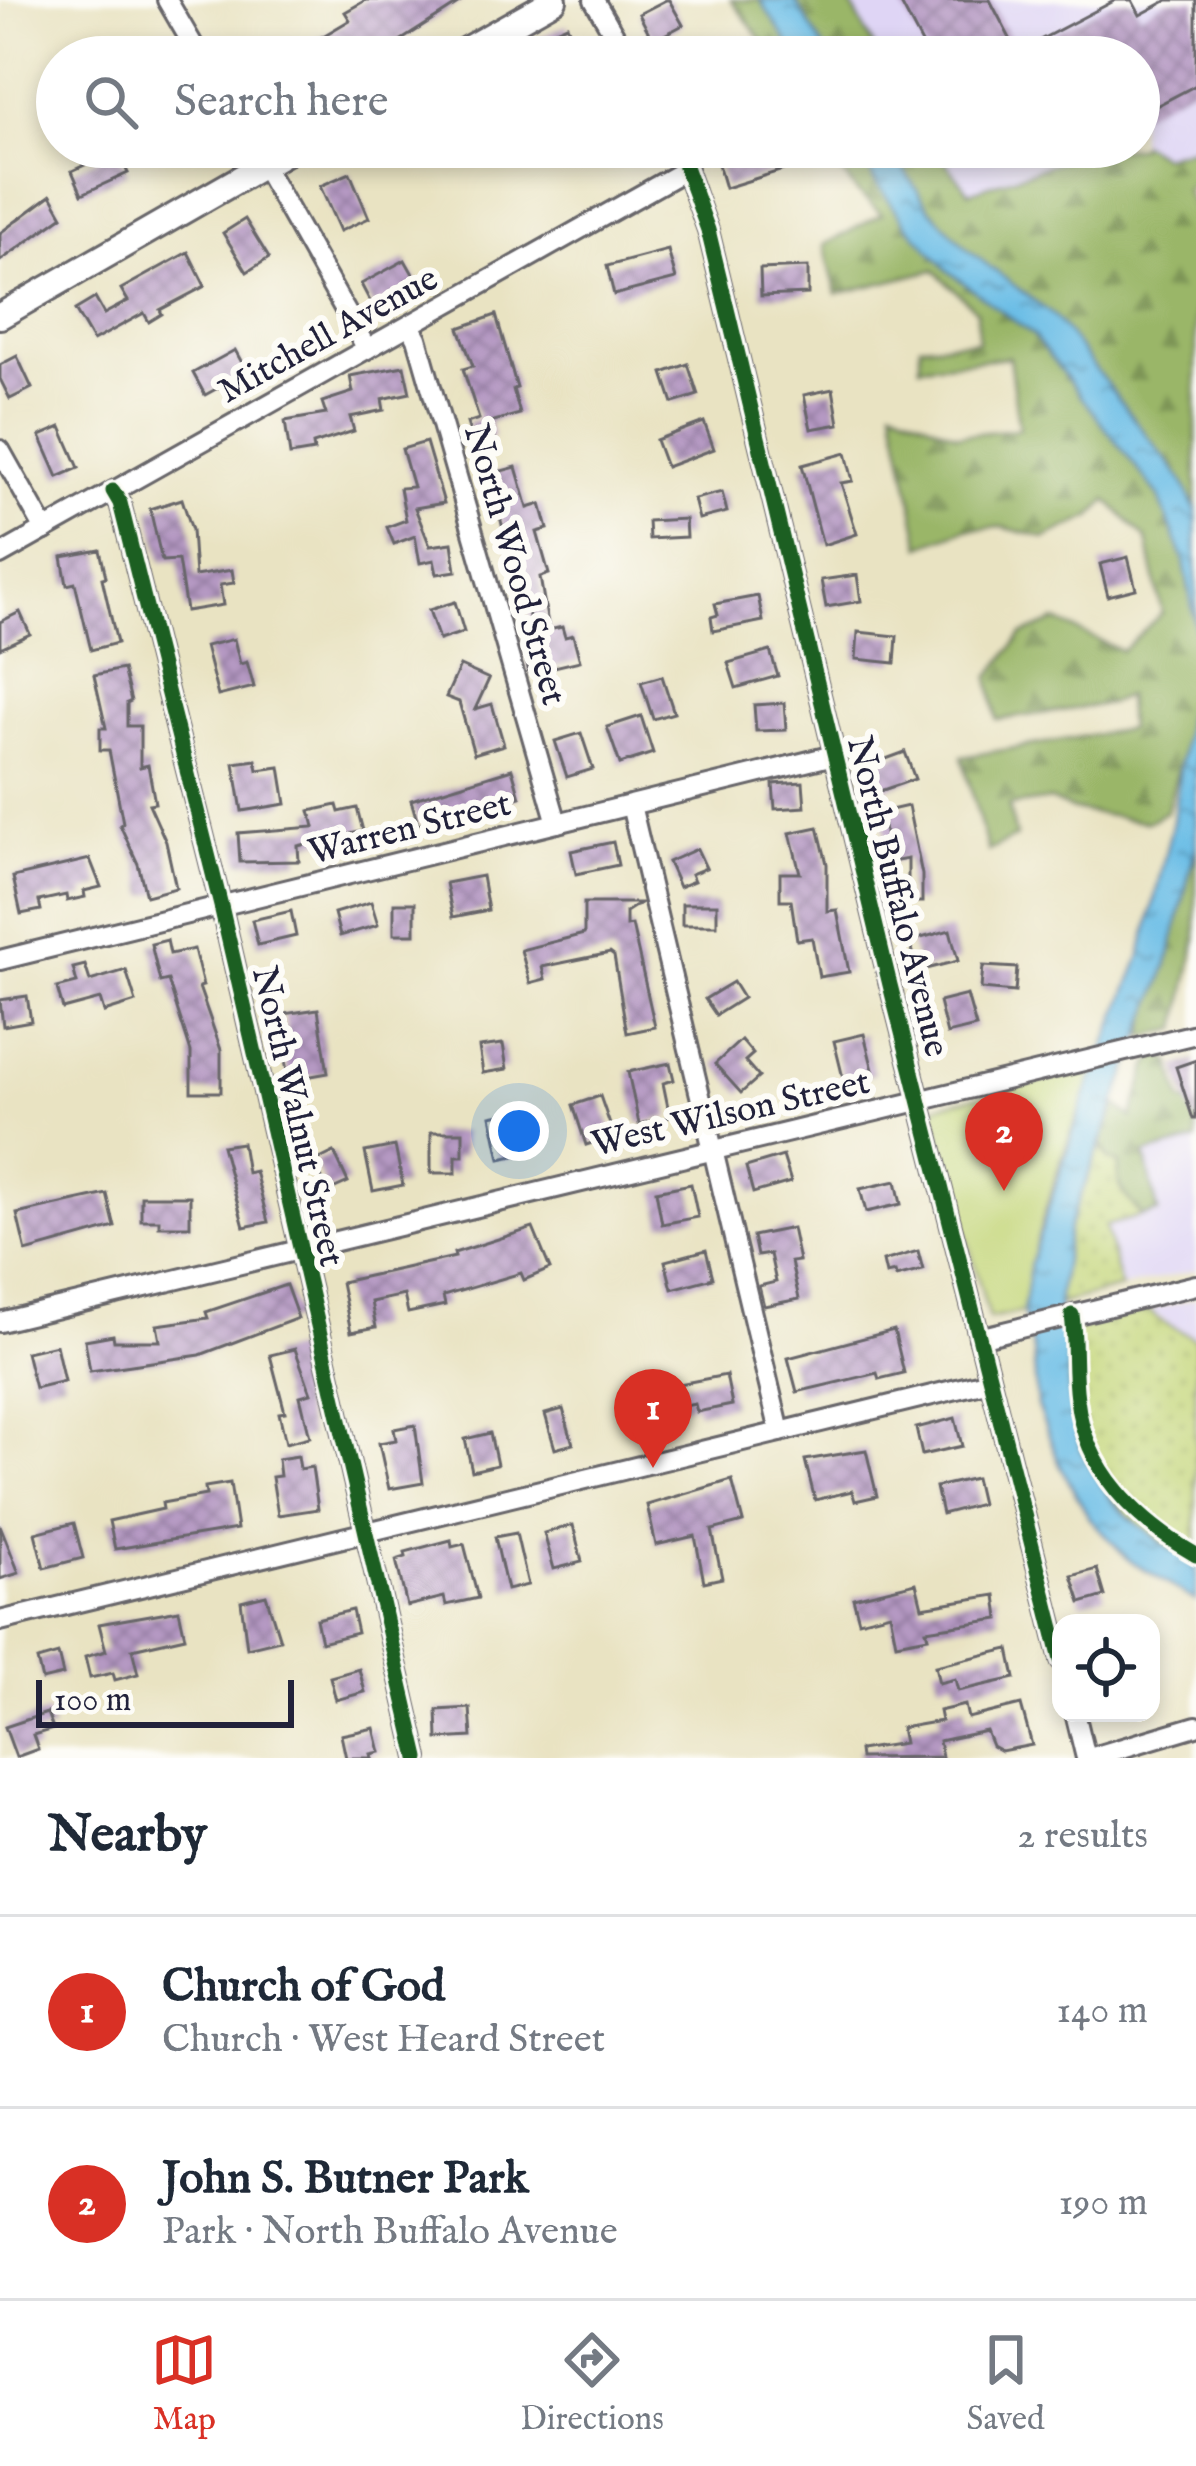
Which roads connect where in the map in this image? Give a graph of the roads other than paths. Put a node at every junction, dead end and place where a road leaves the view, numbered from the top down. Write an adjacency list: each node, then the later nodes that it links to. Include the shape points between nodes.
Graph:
1 (167, 0): 4 (street)
2 (554, 0): 5 (street)
3 (594, 0): 6 (street)
4 (188, 36)
5 (491, 36)
6 (615, 36)
7 (240, 168): 10 (street)
8 (266, 168): 12 (street)
9 (687, 169): 11 (street, Mitchell Avenue); 17 (street, North Buffalo Avenue)
10 (0, 316)
11 (410, 325): 12 (street, Mitchell Avenue); 19 (street, North Wood Street)
12 (367, 349): 14 (street, Mitchell Avenue)
13 (0, 450): 15 (street)
14 (113, 491): 15 (street, Mitchell Avenue); 20 (street, North Walnut Street)
15 (45, 530): 16 (street, Mitchell Avenue)
16 (0, 555)
17 (834, 755): 18 (street, Warren Street); 23 (street, North Buffalo Avenue)
18 (631, 806): 19 (street, Warren Street); 24 (street)
19 (557, 824): 20 (street, Warren Street)
20 (221, 906): 21 (street, Warren Street); 25 (street, North Walnut Street)
21 (0, 960)
22 (1196, 1034): 23 (street, West Wilson Street)
23 (919, 1100): 24 (street, West Wilson Street); 28 (street, North Buffalo Avenue)
24 (714, 1149): 25 (street, West Wilson Street); 30 (street)
25 (300, 1249): 27 (street, West Wilson Street); 31 (street, North Walnut Street)
26 (1196, 1286): 28 (street)
27 (0, 1322)
28 (979, 1338): 29 (street, North Buffalo Avenue)
29 (990, 1381): 30 (street); 33 (street, North Buffalo Avenue)
30 (780, 1432): 31 (street)
31 (364, 1532): 32 (street); 36 (street, North Walnut Street)
32 (0, 1621)
33 (1052, 1625)
34 (1078, 1722): 37 (street)
35 (1196, 1726): 37 (street)
36 (418, 1758)
37 (1088, 1758)

